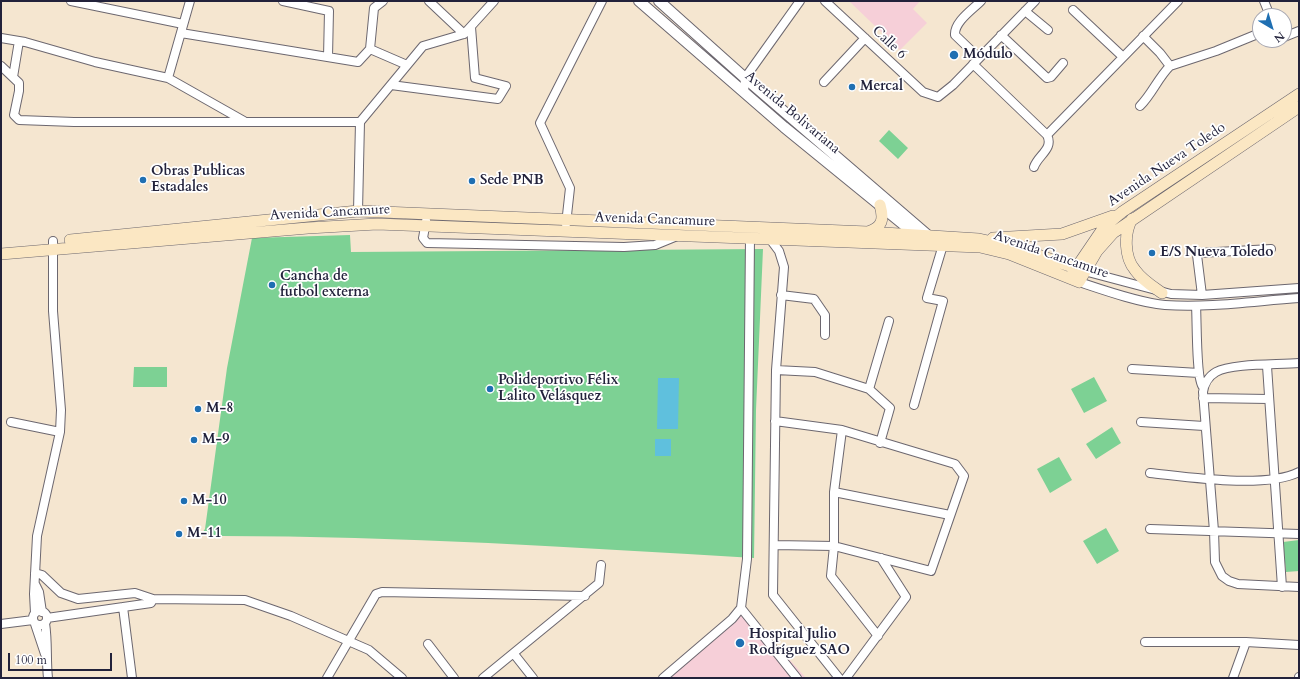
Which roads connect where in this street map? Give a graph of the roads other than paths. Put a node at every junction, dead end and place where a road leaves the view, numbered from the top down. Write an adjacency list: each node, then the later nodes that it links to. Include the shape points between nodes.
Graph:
1 (71, 1): 18 (street)
2 (190, 1): 18 (street)
3 (283, 1): 29 (street, via 329,11)
4 (383, 1): 27 (street, via 374,8)
5 (429, 1): 20 (street)
6 (494, 1): 17 (street)
7 (602, 1): 55 (street, via 540,123 570,188)
8 (639, 1): 38 (street, Avenida Bolivariana)
9 (659, 1): 37 (street, Avenida Bolivariana)
10 (800, 1): 37 (street)
11 (825, 1): 25 (street, Calle 6)
12 (981, 1): 30 (street, via 954,32)
13 (1034, 1): 16 (street)
14 (1178, 1): 22 (street)
15 (1073, 10): 28 (street)
16 (1025, 11): 19 (street); 21 (street)
17 (471, 27): 20 (street); 40 (street, via 475,78 506,86 498,99)
18 (182, 29): 29 (street); 36 (street)
19 (1048, 30)
20 (464, 34): 32 (street, via 423,46)
21 (1001, 35): 30 (street); 31 (street, via 1047,78 1051,78)
22 (1143, 36): 28 (street); 34 (street)
23 (1252, 37): 34 (street)
24 (1, 38): 26 (street)
25 (865, 38): 30 (street, Calle 6, via 923,92 938,97); 39 (street)
26 (19, 41): 35 (street); 36 (street, via 95,62)
27 (370, 49): 29 (street, via 358,62); 32 (street)
28 (1122, 56): 47 (street)
29 (328, 57)
30 (976, 61): 47 (street)
31 (1063, 63)
32 (407, 65): 40 (street)
33 (1, 66): 35 (street)
34 (1170, 66): 43 (street, via 1161,75 1148,99)
35 (13, 77): 45 (street, via 20,86 14,115 19,120)
36 (168, 78): 45 (street)
37 (745, 78): 38 (street); 41 (street); 63 (street, Avenida Bolivariana)
38 (732, 82): 41 (street, Avenida Bolivariana)
39 (824, 82)
40 (391, 85): 46 (street)
41 (744, 92): 49 (street, Avenida Bolivariana)
42 (1299, 94): 51 (main road, Avenida Nueva Toledo)
43 (1140, 106)
44 (1299, 107): 52 (main road, Avenida Nueva Toledo)
45 (245, 122): 46 (street)
46 (360, 122): 50 (street)
47 (1047, 135): 48 (street, via 1048,148 1036,160)
48 (1034, 167)
49 (880, 205): 57 (main road, via 882,222 880,226); 59 (street, Avenida Bolivariana)
50 (358, 211): 53 (main road, Avenida Cancamure); 54 (main road, Avenida Cancamure)
51 (1122, 212): 62 (main road, via 1062,234); 68 (main road, Avenida Nueva Toledo, via 1104,227)
52 (1133, 217): 68 (main road, Avenida Nueva Toledo, via 1113,233); 70 (main road, via 1126,240 1130,261 1142,279)
53 (426, 220): 54 (main road, Avenida Cancamure, via 377,224); 55 (main road, Avenida Cancamure); 58 (street, via 423,238 427,242 624,247 655,245)
54 (308, 222): 64 (main road, Avenida Cancamure)
55 (566, 225): 56 (main road, Avenida Cancamure); 58 (main road, Avenida Cancamure)
56 (704, 231): 57 (main road, Avenida Cancamure); 58 (main road, Avenida Cancamure); 60 (main road, Avenida Cancamure)
57 (868, 232): 59 (main road, Avenida Cancamure)
58 (679, 235)
59 (916, 235): 63 (main road, Avenida Cancamure)
60 (750, 238): 61 (main road, Avenida Cancamure); 114 (street, via 747,559)
61 (770, 239): 63 (main road, Avenida Cancamure); 71 (street, via 779,251 784,267)
62 (978, 239): 63 (main road, Avenida Cancamure); 68 (main road, Avenida Cancamure, via 1015,247)
63 (935, 242): 68 (main road, Avenida Cancamure, via 980,247); 86 (street, via 927,298 942,301)
64 (53, 245): 65 (main road, Avenida Cancamure); 67 (main road, Avenida Cancamure); 92 (street, via 53,311 61,410)
65 (1, 246)
66 (1270, 249): 72 (street, via 1199,252 1197,254)
67 (1, 254)
68 (1077, 275): 70 (street, Avenida Cancamure); 74 (street, Avenida Cancamure, via 1109,292 1163,304)
69 (1299, 288): 72 (street, Avenida Cancamure)
70 (1162, 293): 72 (street, Avenida Cancamure)
71 (781, 295): 76 (street, via 814,299 825,314); 80 (street)
72 (1202, 296)
73 (1299, 298): 74 (street, Avenida Cancamure)
74 (1196, 306): 81 (street)
75 (889, 321): 83 (street)
76 (825, 335)
77 (1299, 363): 78 (street)
78 (1266, 366): 82 (street, via 1235,367 1217,371 1210,376); 85 (street)
79 (1132, 369): 81 (street)
80 (776, 370): 83 (street, via 815,372); 87 (street)
81 (1199, 373): 82 (street, via 1200,384)
82 (1204, 387): 84 (street)
83 (869, 389): 93 (street, via 890,408)
84 (1203, 398): 85 (street); 90 (street)
85 (1269, 399): 97 (street)
86 (914, 405)
87 (775, 421): 91 (street); 104 (street)
88 (11, 422): 92 (street)
89 (1141, 422): 90 (street)
90 (1204, 426): 96 (street)
91 (842, 430): 93 (street); 98 (street)
92 (60, 432): 108 (street, via 36,536)
93 (880, 443): 99 (street, via 955,464 964,476)
94 (1299, 472): 97 (street)
95 (1150, 473): 96 (street)
96 (1210, 479): 97 (street); 101 (street)
97 (1275, 480): 102 (street)
98 (834, 492): 99 (street); 105 (street)
99 (950, 514): 106 (street, via 931,571)
100 (1150, 529): 101 (street)
101 (1214, 531): 102 (street); 109 (street, via 1215,562 1222,576 1228,581)
102 (1278, 533): 103 (street); 109 (street)
103 (1299, 534)
104 (774, 545): 105 (street); 133 (street, via 773,595)
105 (834, 546): 106 (street); 117 (street, via 831,576)
106 (880, 558): 117 (street, via 906,597)
107 (601, 566): 111 (street, via 599,583)
108 (35, 573): 112 (street, via 42,575 61,594 72,598 82,600 136,593); 115 (street, via 35,583 39,592)
109 (1282, 587): 110 (street)
110 (1299, 587)
111 (586, 596): 118 (street, via 382,592 376,594); 123 (street)
112 (153, 599): 113 (street, via 151,603); 118 (street, via 245,600 291,616)
113 (123, 607): 115 (street); 125 (street)
114 (741, 608): 131 (street, via 732,619); 132 (street)
115 (39, 618): 116 (street); 124 (street)
116 (1, 624)
117 (878, 636): 134 (street)
118 (348, 641): 126 (street); 127 (street, via 369,650)
119 (1145, 642): 120 (street)
120 (1246, 642): 122 (street); 135 (street)
121 (428, 644): 128 (street)
122 (1299, 645)
123 (514, 654): 129 (street); 130 (street)
124 (48, 678)
125 (132, 678)
126 (327, 678)
127 (402, 678)
128 (454, 678)
129 (483, 678)
130 (533, 678)
131 (663, 678)
132 (797, 678)
133 (839, 678)
134 (846, 678)
135 (1233, 678)

